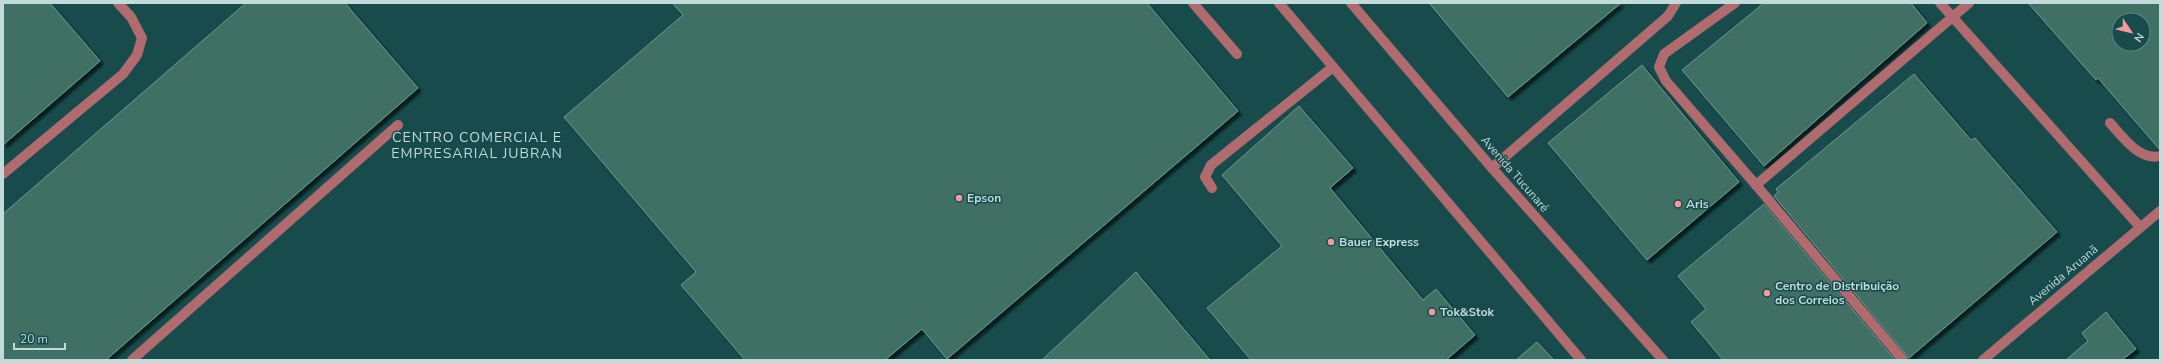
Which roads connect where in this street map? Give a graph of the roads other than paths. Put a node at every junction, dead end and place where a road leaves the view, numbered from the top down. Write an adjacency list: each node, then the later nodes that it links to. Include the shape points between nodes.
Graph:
1 (118, 3): 16 (street, via 131,17 142,38 137,55 123,74)
2 (1193, 3): 10 (street)
3 (1279, 3): 11 (street)
4 (1351, 3): 15 (street, Avenida Tucunaré)
5 (1676, 3): 15 (street, via 1668,16)
6 (1735, 3): 17 (street, via 1664,54 1659,67 1666,81)
7 (1940, 3): 9 (street)
8 (1969, 3): 9 (street)
9 (1952, 17): 17 (street); 20 (street)
10 (1237, 54)
11 (1333, 67): 18 (street, via 1211,165 1205,177); 22 (street)
12 (2110, 123): 14 (street, via 2138,152 2153,158)
13 (398, 125): 21 (street)
14 (2160, 156)
15 (1492, 168): 23 (street, Avenida Tucunaré)
16 (3, 174)
17 (1756, 185): 24 (street)
18 (1212, 188)
19 (2160, 211): 20 (street, Avenida Aruanã)
20 (2140, 227): 25 (street, Avenida Aruanã)
21 (132, 360)
22 (1581, 360)
23 (1663, 360)
24 (1903, 360)
25 (1982, 360)

